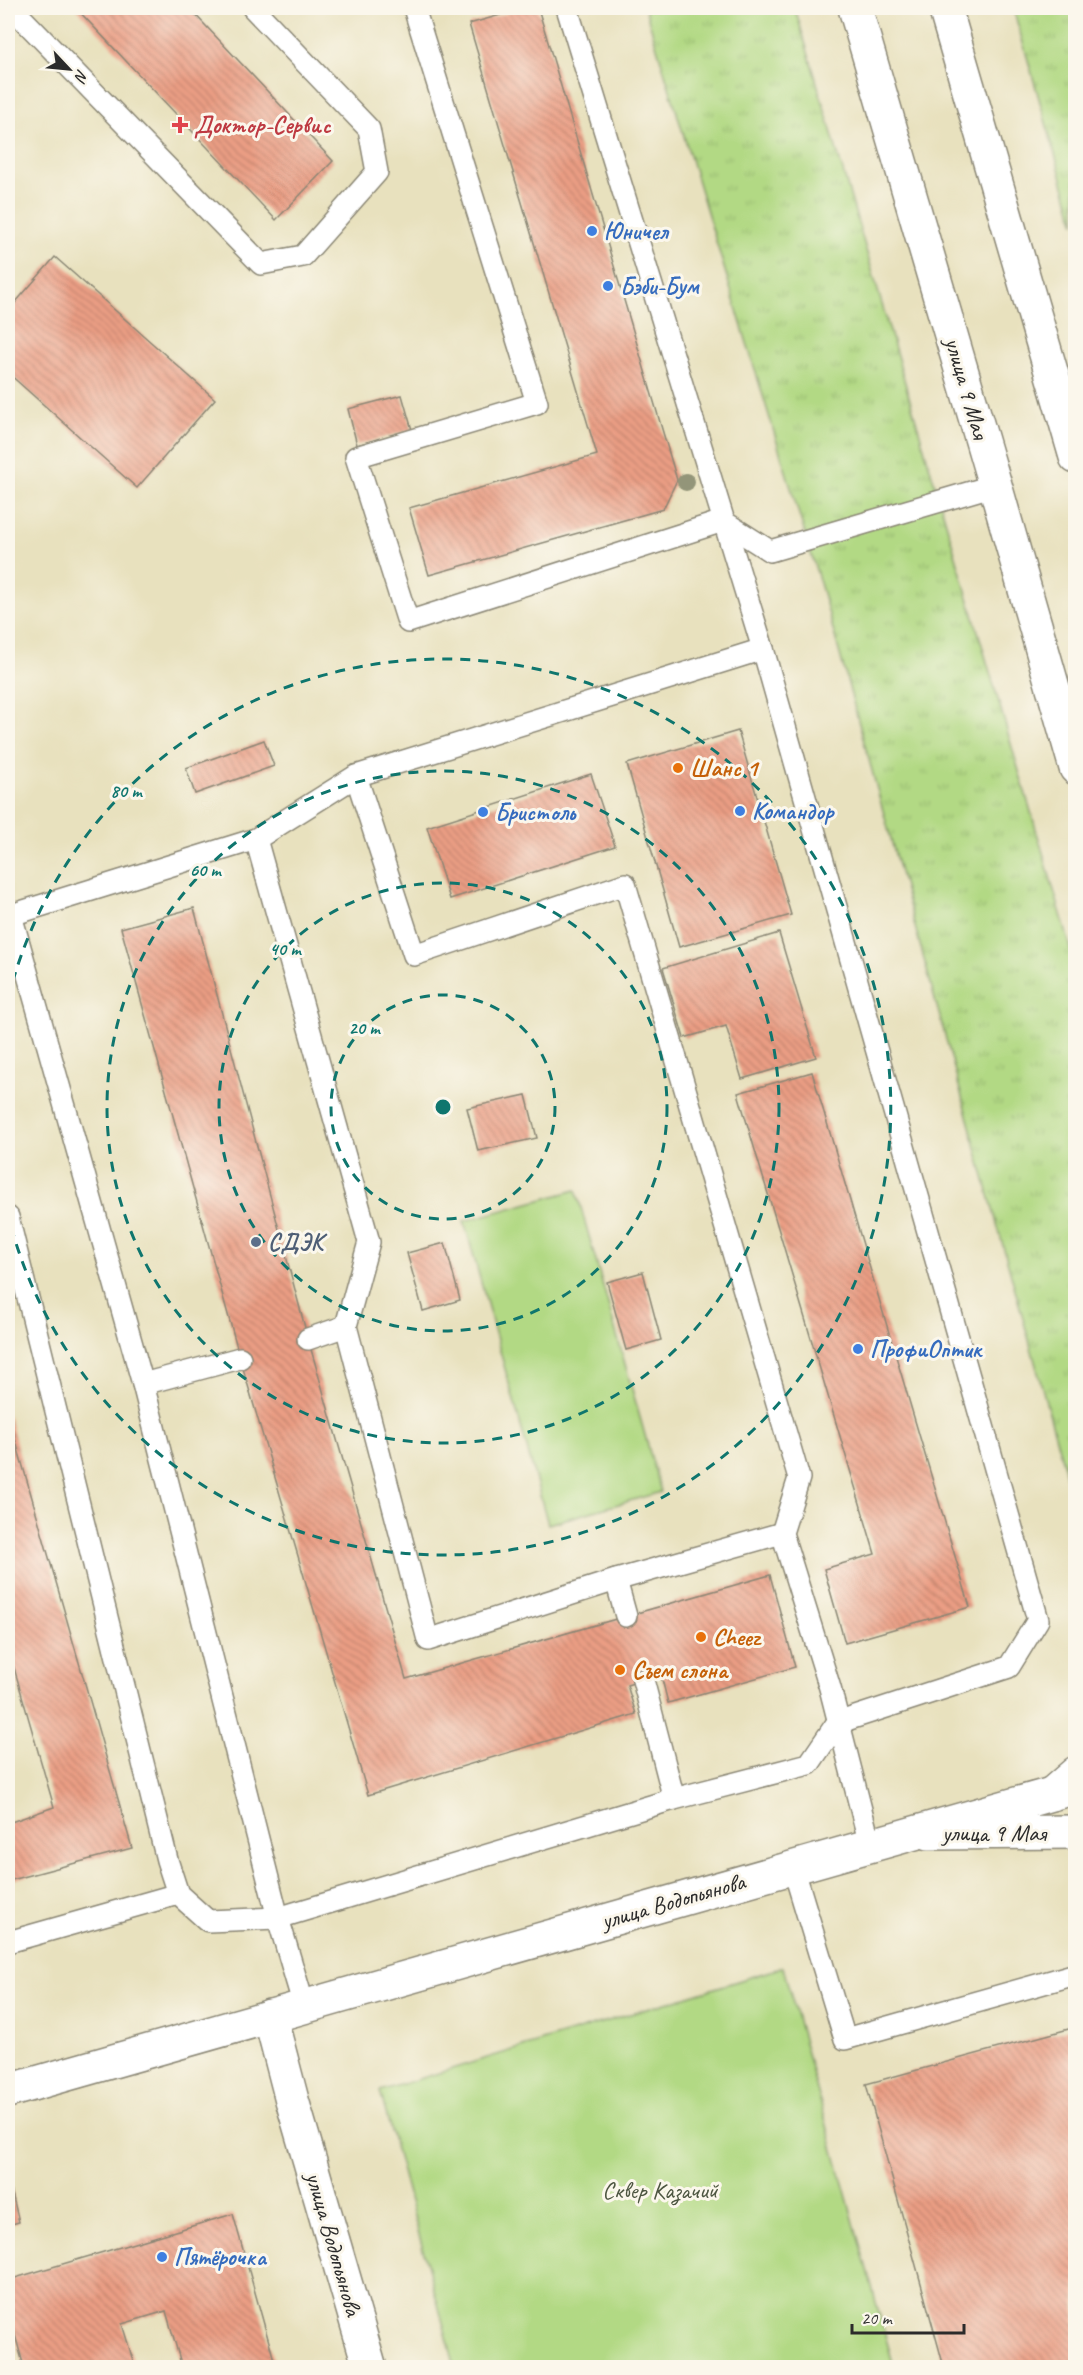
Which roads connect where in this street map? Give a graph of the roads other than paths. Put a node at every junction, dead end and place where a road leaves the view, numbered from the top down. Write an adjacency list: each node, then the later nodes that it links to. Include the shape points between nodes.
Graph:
1 (12, 8): 2 (lane, via 261,264 303,256 378,172 369,129)
2 (253, 8)
3 (414, 8): 9 (lane, via 537,403 356,457 408,622)
4 (567, 8): 9 (lane)
5 (855, 8): 8 (street, улица 9 Мая)
6 (945, 8): 7 (street)
7 (1074, 444)
8 (995, 485): 9 (lane, via 770,551); 11 (street, улица 9 Мая)
9 (723, 521): 10 (lane)
10 (763, 649): 12 (lane); 24 (lane, via 1038,1620 1009,1667)
11 (1076, 768)
12 (356, 776): 13 (lane); 20 (lane, via 414,955 625,884 799,1478)
13 (256, 839): 14 (lane); 16 (lane, via 369,1242)
14 (9, 914): 19 (lane)
15 (8, 1217): 31 (lane)
16 (346, 1326): 17 (lane); 21 (lane, via 428,1640)
17 (309, 1339)
18 (240, 1358): 19 (lane)
19 (143, 1384): 32 (lane)
20 (782, 1533): 21 (lane); 24 (lane, via 830,1688)
21 (615, 1580): 22 (lane)
22 (626, 1616)
23 (643, 1680): 26 (lane)
24 (837, 1723): 26 (lane, via 809,1764); 29 (lane)
25 (1068, 1785): 28 (street, улица Водопьянова)
26 (674, 1799): 32 (lane)
27 (1076, 1832): 28 (street, улица 9 Мая)
28 (912, 1833): 29 (street, улица Водопьянова)
29 (870, 1845): 30 (street, улица Водопьянова)
30 (793, 1867): 34 (lane, via 845,2039); 35 (street, улица Водопьянова)
31 (178, 1894): 32 (lane, via 208,1921); 33 (lane)
32 (278, 1918): 35 (lane)
33 (8, 1942)
34 (1076, 1974)
35 (304, 2006): 36 (street, улица Водопьянова)
36 (270, 2016): 37 (street, улица Водопьянова); 38 (street, улица Водопьянова)
37 (8, 2091)
38 (370, 2367)

